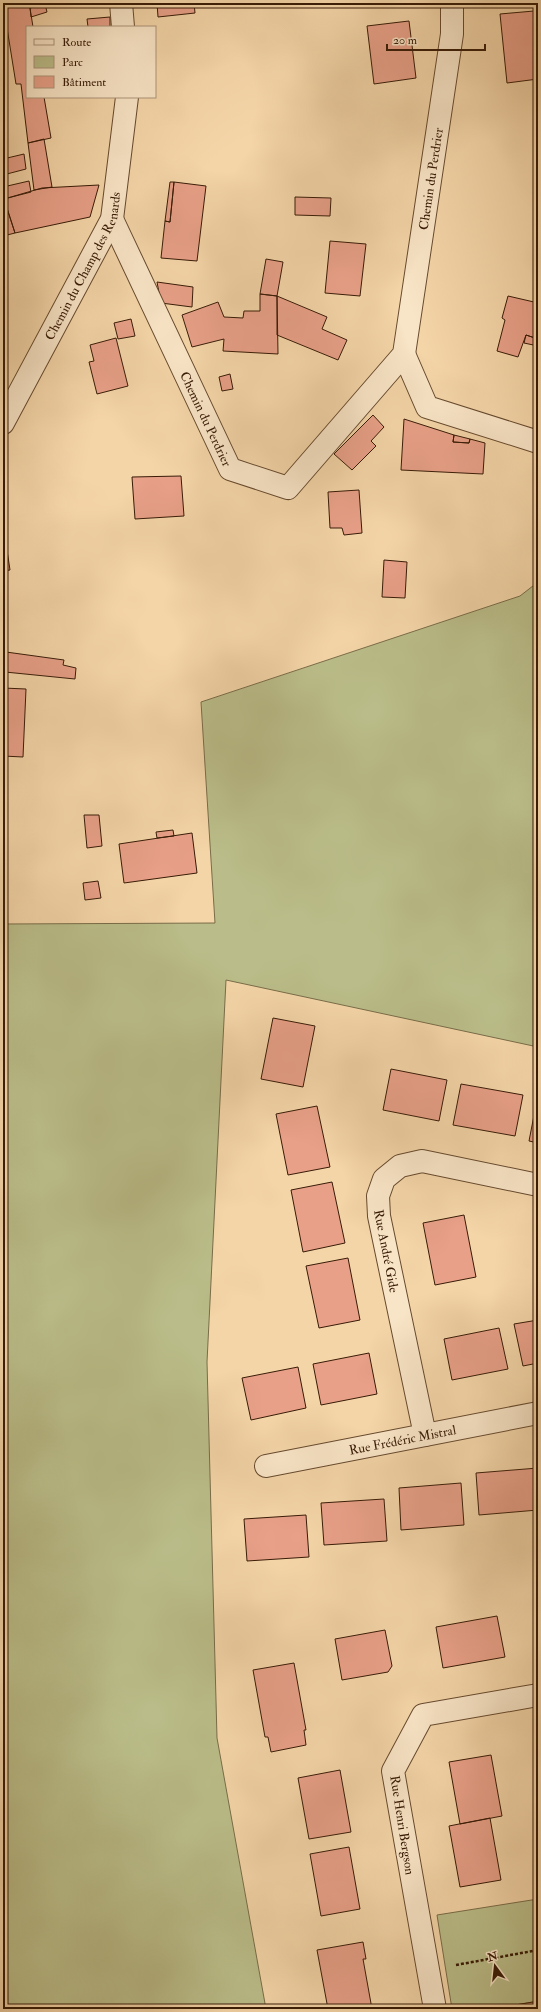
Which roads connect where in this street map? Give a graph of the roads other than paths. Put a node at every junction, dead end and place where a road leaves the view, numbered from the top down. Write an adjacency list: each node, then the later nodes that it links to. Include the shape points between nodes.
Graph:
1 (121, 3): 3 (street)
2 (452, 3): 6 (street, Chemin du Perdrier, via 452,34)
3 (123, 26)
4 (126, 98): 5 (street, Chemin du Champ des Renards)
5 (112, 219): 6 (street, Chemin du Perdrier, via 230,470 288,488); 7 (street, Chemin du Champ des Renards)
6 (404, 354): 8 (street, via 427,407)
7 (3, 423)
8 (538, 442)
9 (538, 1185): 11 (street, Rue André Gide, via 422,1161 400,1166 384,1179 378,1196 379,1216)
10 (538, 1413): 11 (street, Rue Frédéric Mistral)
11 (425, 1435): 12 (street, Rue Frédéric Mistral)
12 (266, 1466)
13 (538, 1695): 14 (street, Rue Henri Bergson, via 423,1715 393,1771)
14 (435, 2009)

